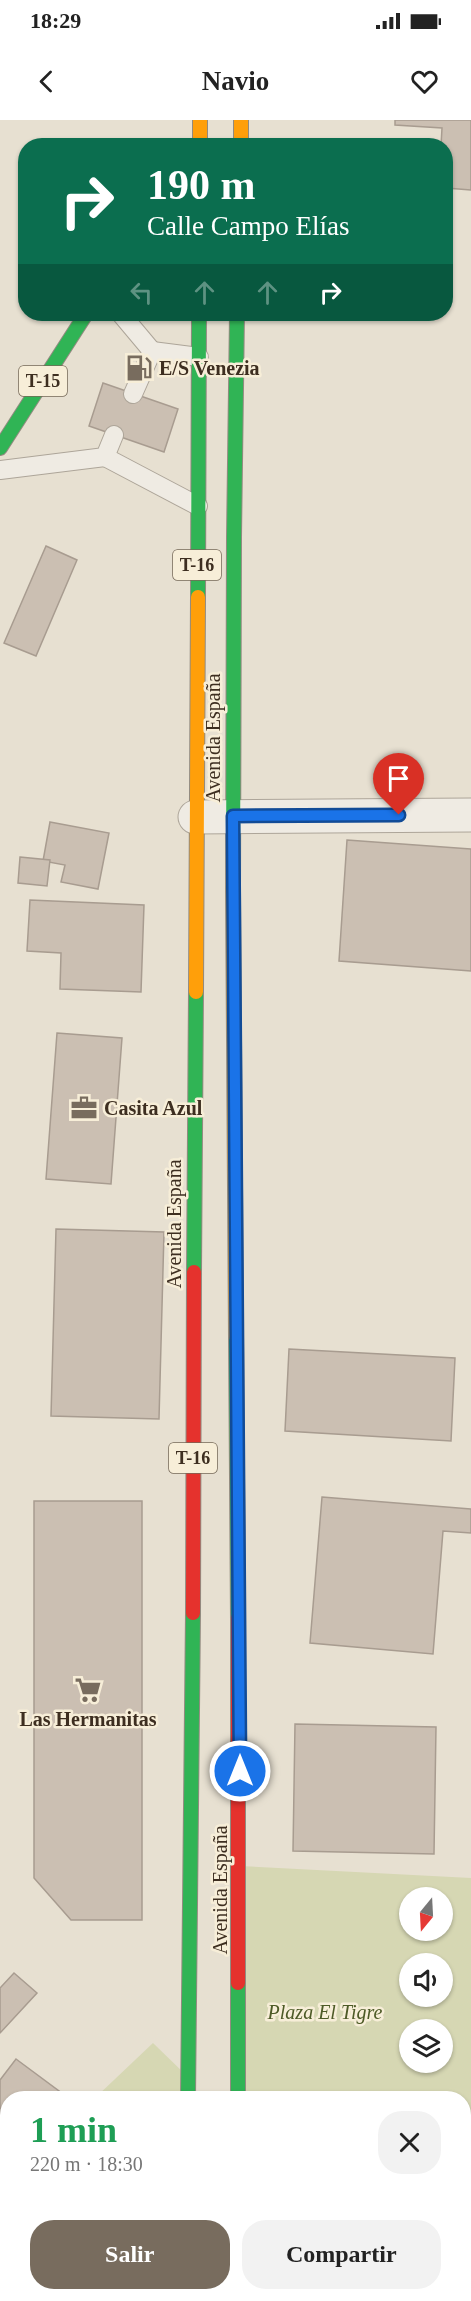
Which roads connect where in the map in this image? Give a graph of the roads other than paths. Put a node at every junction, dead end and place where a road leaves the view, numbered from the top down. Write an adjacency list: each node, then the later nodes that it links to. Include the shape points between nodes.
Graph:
1 (200, 120): 3 (main road)
2 (241, 120): 4 (main road)
3 (198, 138)
4 (241, 138)
5 (82, 321): 13 (main road, T-15)
6 (126, 321): 9 (lane)
7 (199, 321): 10 (main road, Avenida España / T-16)
8 (237, 321): 18 (main road, Avenida España / T-16)
9 (152, 351): 10 (lane); 11 (lane)
10 (199, 357): 16 (main road, Avenida España / T-16)
11 (133, 393)
12 (114, 435): 14 (lane)
13 (0, 448)
14 (105, 457): 15 (lane); 16 (lane)
15 (0, 470)
16 (198, 506): 19 (main road, Avenida España / T-16)
17 (471, 815): 18 (street)
18 (233, 816): 19 (street); 21 (main road, Avenida España / T-16)
19 (195, 817): 20 (main road, Avenida España / T-16)
20 (189, 2091)
21 (238, 2091)

